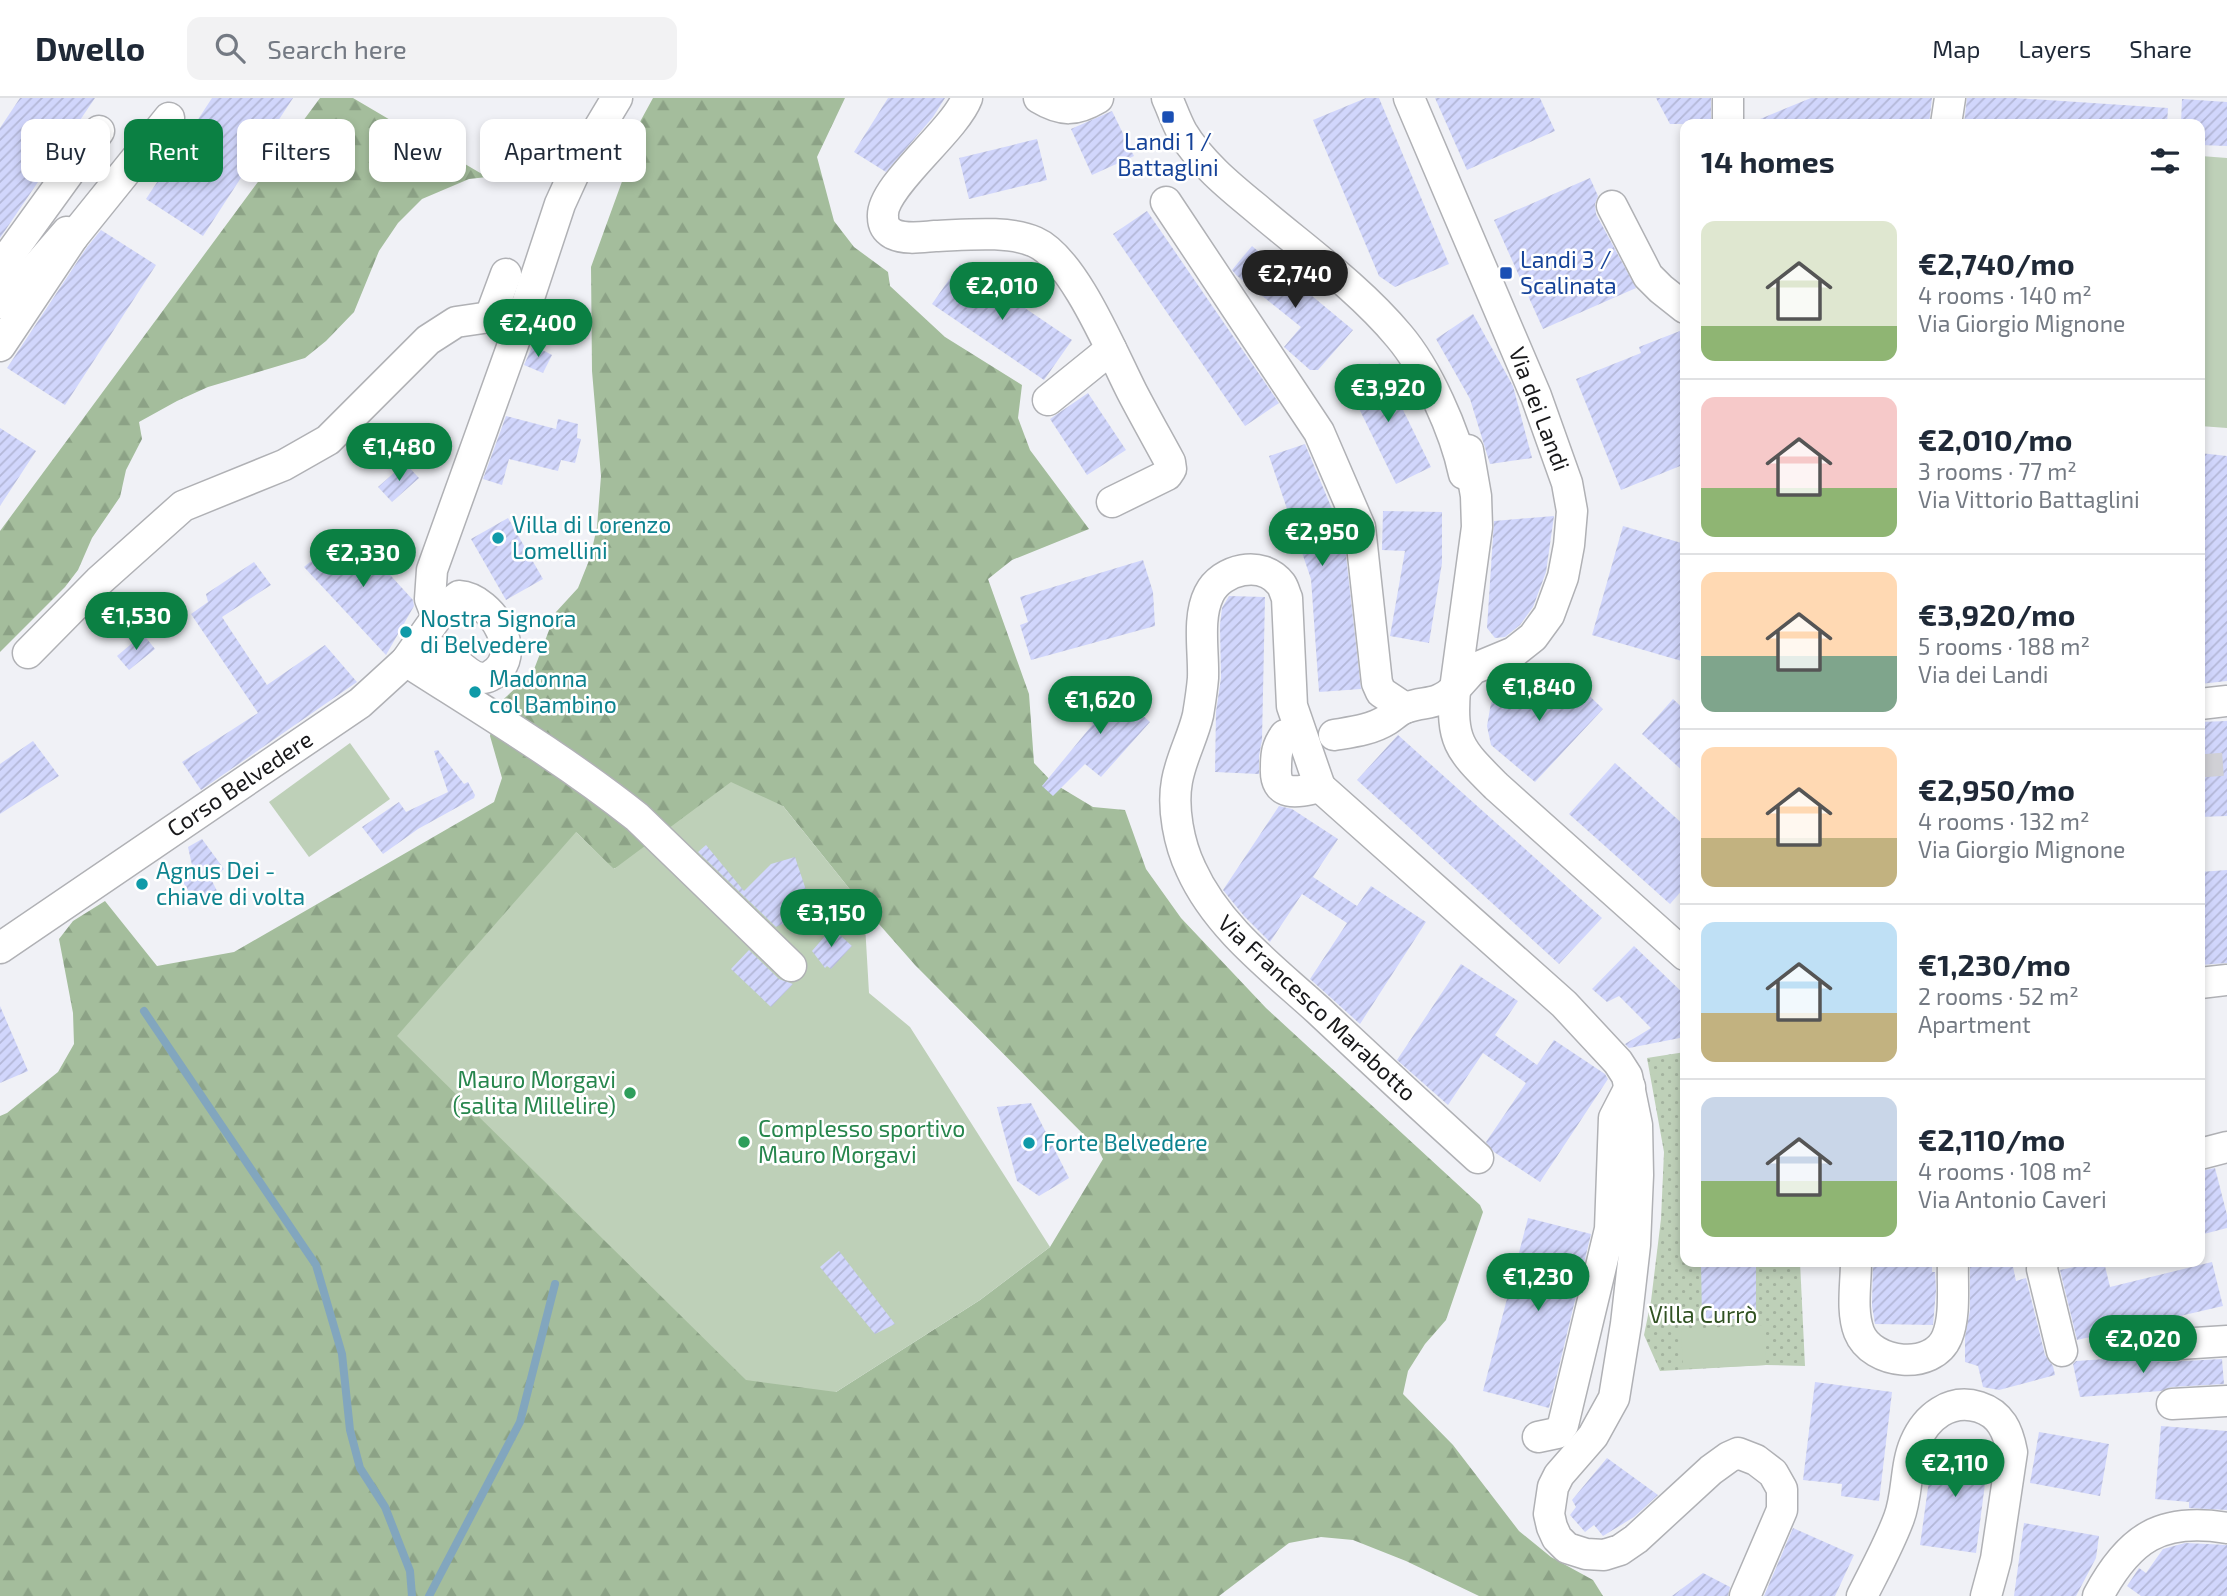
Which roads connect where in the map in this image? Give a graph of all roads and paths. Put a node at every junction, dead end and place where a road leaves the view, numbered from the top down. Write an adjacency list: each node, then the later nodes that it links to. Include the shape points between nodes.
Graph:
1 (617, 98): 21 (street, via 559,204)
2 (967, 98): 23 (street, via 934,145 886,199 886,229 911,237 971,235 1035,242 1058,259)
3 (1040, 98): 4 (street, via 1055,107 1080,108)
4 (1098, 98)
5 (1167, 98): 27 (street, via 1182,131 1207,163 1365,301 1419,363 1463,469 1471,505)
6 (1409, 98): 31 (street, Via dei Landi, via 1536,396 1567,483 1572,511 1563,576 1549,615 1514,652 1474,669)
7 (1728, 98): 10 (street)
8 (1950, 98): 11 (street)
9 (169, 118): 15 (street)
10 (1728, 119)
11 (1947, 119)
12 (62, 182): 17 (street, via 10,254)
13 (1166, 202): 34 (street, via 1319,432 1360,527 1377,682 1381,692)
14 (1612, 206): 19 (street, via 1648,276)
15 (74, 237): 18 (street, via 67,232 9,299); 22 (street)
16 (506, 274): 20 (street)
17 (0, 290)
18 (0, 303)
19 (1680, 304)
20 (490, 317): 21 (street); 29 (street, via 456,322 428,340 328,440 284,465 183,506)
21 (521, 322): 28 (street, via 432,570)
22 (0, 346)
23 (1111, 349): 24 (street); 26 (street, via 1171,469)
24 (1048, 400)
25 (1468, 450): 27 (street, via 1477,527)
26 (1112, 502)
27 (1471, 570): 31 (street)
28 (433, 608): 30 (street, Corso Belvedere); 30 (street, via 445,607 460,596 483,604 503,637 506,660 488,678 480,678 433,651)
29 (28, 653)
30 (406, 661): 38 (street, Corso Belvedere, via 360,703); 40 (street, via 550,753 637,817)
31 (1455, 689): 34 (street, Via dei Landi, via 1433,703); 39 (street, via 1454,731 1469,759)
32 (2227, 701): 33 (street)
33 (2205, 703)
34 (1405, 708): 36 (street, Via dei Landi, via 1364,730)
35 (1285, 735): 37 (street, via 1276,751 1277,782 1288,791)
36 (1334, 735)
37 (1320, 787): 43 (street, Via Francesco Marabotto, via 1564,1004 1618,1062); 44 (street, Via Francesco Marabotto, via 1292,706 1284,591 1264,572 1250,569 1226,575 1209,594 1205,609 1198,716 1177,781 1176,809 1190,868 1215,911)
38 (0, 948)
39 (1680, 951)
40 (791, 966)
41 (2227, 980): 42 (street)
42 (2205, 982)
43 (1630, 1087): 53 (street, via 1614,1118 1610,1229 1563,1425 1557,1433); 55 (street, Via Francesco Marabotto, via 1637,1125 1635,1245 1614,1398 1593,1436 1559,1475 1549,1514 1557,1538 1567,1548 1604,1555 1636,1539 1729,1457 1738,1453 1748,1456 1773,1473 1782,1489 1782,1510)
44 (1478, 1158)
45 (1856, 1267): 46 (street, via 1859,1332 1876,1352 1899,1361 1923,1357 1946,1340)
46 (1954, 1267)
47 (2042, 1267): 50 (street)
48 (2227, 1341): 49 (street)
49 (2163, 1345)
50 (2062, 1351)
51 (2227, 1401): 52 (street)
52 (2172, 1404)
53 (1538, 1437)
54 (2227, 1528): 58 (street, via 2177,1525 2150,1534 2110,1573)
55 (1745, 1596)
56 (1862, 1596): 57 (street, via 1900,1514 1915,1444 1930,1419 1964,1404 1994,1414 2009,1436 2012,1452)
57 (1986, 1596)
58 (2098, 1596)

